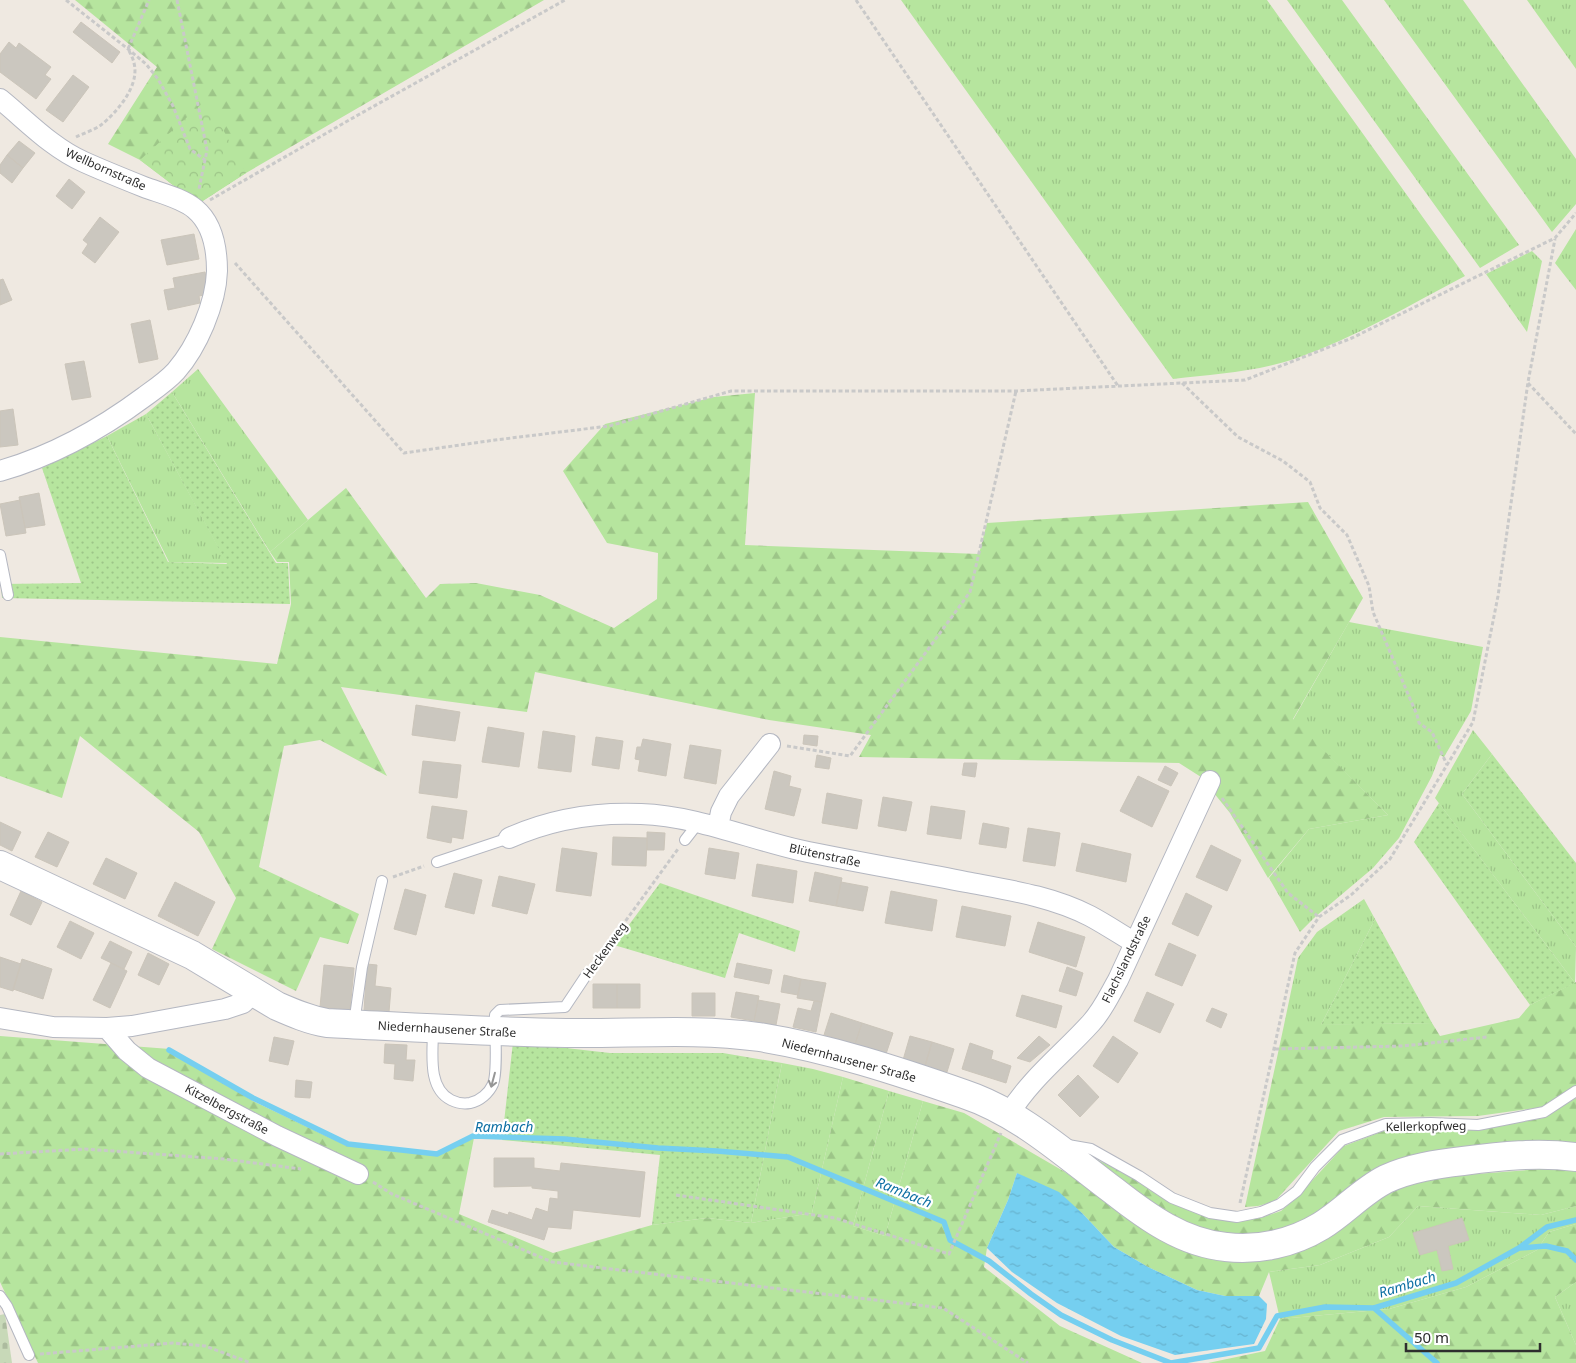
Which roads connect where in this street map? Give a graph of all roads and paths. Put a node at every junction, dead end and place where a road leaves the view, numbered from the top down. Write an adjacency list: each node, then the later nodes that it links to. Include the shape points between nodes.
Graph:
1 (66, 0): 6 (path)
2 (149, 0): 6 (path)
3 (177, 0): 9 (path, via 207,150)
4 (565, 0): 10 (path)
5 (856, 0): 16 (path)
6 (128, 49): 8 (path, via 135,75 130,90 117,109 100,125); 9 (path, via 158,79 174,106 190,149)
7 (0, 100): 8 (street, Wellbornstraße)
8 (55, 146): 10 (street, Wellbornstraße, via 82,162 168,195)
9 (205, 160): 10 (path)
10 (195, 209): 12 (street, via 208,224)
11 (1576, 213): 13 (path)
12 (213, 238): 17 (path, via 404,453 609,426 731,391); 19 (street, via 217,258 212,300 193,347 175,372 92,432 40,457)
13 (1555, 238): 14 (path); 15 (path, via 1352,338 1308,356 1246,380)
14 (1528, 382): 18 (path); 23 (path, via 1498,596 1473,722)
15 (1181, 383): 16 (path); 23 (path, via 1238,437 1283,461 1310,482 1320,508 1347,535 1369,586 1373,612 1419,723 1432,732)
16 (1119, 386): 17 (path)
17 (1016, 391): 22 (path, via 970,592 850,756)
18 (1576, 434)
19 (0, 471)
20 (0, 555): 21 (lane)
21 (8, 595)
22 (770, 744): 25 (street, via 729,796 722,812)
23 (1447, 765): 31 (path, via 1390,859 1351,895)
24 (1210, 781): 31 (path, via 1288,893); 32 (street, Flachslandstraße)
25 (709, 825): 26 (street, Blütenstraße, via 671,817 614,813 558,821); 27 (lane); 32 (street, Blütenstraße, via 768,843 1021,892 1089,916)
26 (509, 838): 28 (lane)
27 (685, 840): 33 (path, Heckenweg)
28 (437, 862): 30 (path)
29 (0, 865): 34 (main road, Niedernhausener Straße, via 192,955)
30 (382, 881): 36 (lane, via 362,967)
31 (1319, 916): 41 (path, via 1295,953)
32 (1135, 943): 43 (street, Flachslandstraße, via 1093,1021 1020,1096)
33 (587, 974): 39 (lane, Heckenweg, via 565,1007 500,1010 495,1015)
34 (254, 992): 36 (main road, Niedernhausener Straße, via 306,1018); 37 (street, via 243,1003 225,1009)
35 (0, 1018): 37 (street, via 53,1027)
36 (354, 1024): 38 (main road, Niedernhausener Straße)
37 (108, 1028): 48 (street, Kitzelbergstraße, via 127,1051 148,1068)
38 (433, 1028): 39 (main road, Niedernhausener Straße); 39 (lane, one-way to 38, via 493,1084 483,1097 461,1103 447,1098 437,1087)
39 (495, 1032): 43 (main road, Niedernhausener Straße, via 699,1032 757,1037 872,1065 968,1095)
40 (1487, 1036): 41 (path, via 1403,1046)
41 (1274, 1049): 50 (path)
42 (1576, 1091): 50 (lane, Kellerkopfweg, via 1544,1112 1506,1120 1478,1125 1386,1124 1342,1140 1297,1191 1280,1204)
43 (1009, 1114): 44 (main road, Niedernhausener Straße); 49 (path, via 949,1254 835,1218)
44 (1047, 1140): 46 (main road, Niedernhausener Straße, via 1131,1204 1177,1234 1201,1243 1242,1248 1283,1243 1303,1236 1322,1226 1370,1189 1409,1171 1508,1155); 50 (lane, Kellerkopfweg, via 1091,1150 1172,1198 1210,1213)
45 (0, 1154): 47 (path, via 85,1149 224,1159)
46 (1576, 1157)
47 (302, 1169)
48 (358, 1174): 55 (path, via 392,1194 552,1262 943,1308)
49 (676, 1195)
50 (1236, 1217)
51 (0, 1296): 52 (lane)
52 (4, 1306): 53 (lane)
53 (29, 1355): 54 (path, via 173,1343 205,1346)
54 (251, 1363)
55 (1028, 1363)

